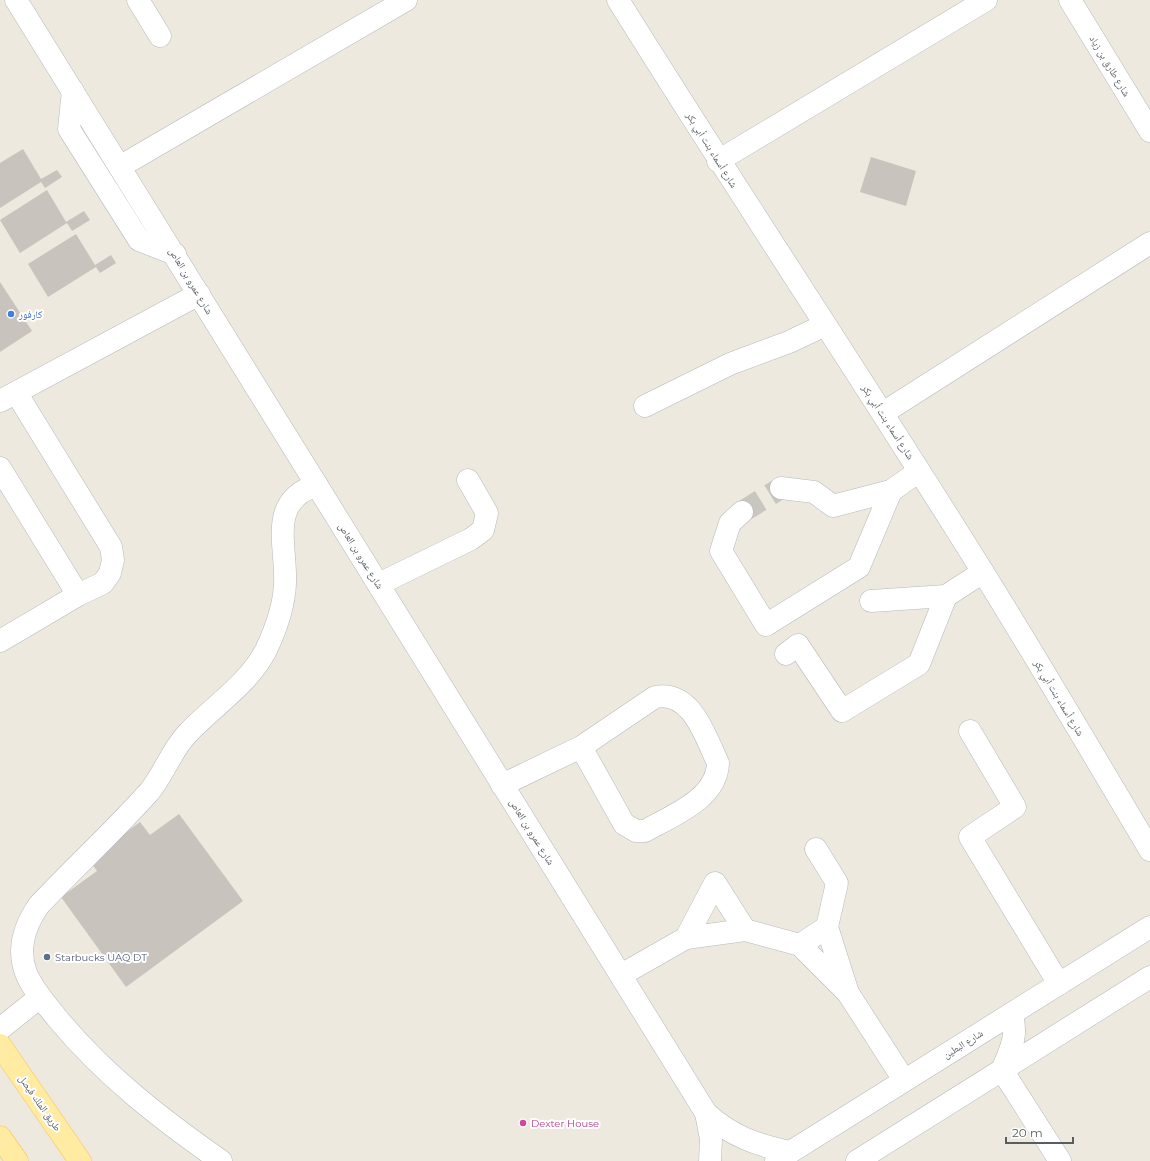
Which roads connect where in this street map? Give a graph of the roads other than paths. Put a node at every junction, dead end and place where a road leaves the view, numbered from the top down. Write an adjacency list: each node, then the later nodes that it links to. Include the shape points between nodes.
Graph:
1 (16, 0): 8 (street, شارع عمرو بن العاص)
2 (138, 0): 7 (street)
3 (406, 0): 11 (street)
4 (618, 0): 10 (street, شارع أسماء بنت أبي بكر)
5 (986, 0): 10 (street)
6 (1070, 0): 9 (street, شارع طارق بن زياد)
7 (160, 36)
8 (73, 91): 11 (street, شارع عمرو بن العاص); 13 (street, via 69,129 139,240)
9 (1150, 131)
10 (718, 161): 15 (street, شارع أسماء بنت أبي بكر)
11 (121, 166): 13 (street, شارع عمرو بن العاص)
12 (1150, 243): 18 (street)
13 (175, 254): 14 (street, شارع عمرو بن العاص)
14 (199, 294): 16 (street); 22 (street, شارع عمرو بن العاص)
15 (825, 325): 17 (street, via 789,342 730,364); 18 (street, شارع أسماء بنت أبي بكر)
16 (8, 398): 28 (street, via 111,547 113,560 110,573 103,583)
17 (645, 406)
18 (883, 413): 20 (street, شارع أسماء بنت أبي بكر)
19 (0, 468): 28 (street)
20 (920, 471): 24 (street); 26 (street, شارع أسماء بنت أبي بكر)
21 (468, 480): 27 (street, via 487,513 483,530 471,539)
22 (317, 485): 27 (street, شارع عمرو بن العاص); 47 (street, via 308,488 294,499 283,519 283,602 264,652 243,680 186,735 149,791 30,917 22,945 23,959 26,973)
23 (781, 488): 24 (street, via 814,492 833,506)
24 (891, 491): 25 (street, via 859,566 766,625 721,551 730,523)
25 (742, 512)
26 (983, 572): 29 (street); 37 (street, شارع أسماء بنت أبي بكر)
27 (378, 584): 35 (street, شارع عمرو بن العاص)
28 (78, 595): 31 (street)
29 (946, 596): 30 (street); 32 (street, via 919,664 842,711 798,645)
30 (871, 601)
31 (0, 641)
32 (786, 654)
33 (970, 731): 45 (street, via 1015,807 970,837)
34 (581, 747): 34 (street, via 655,697 665,695 677,698 691,709 718,763 718,771 712,786 704,796 645,831 636,831 624,824); 35 (street)
35 (502, 785): 43 (street, شارع عمرو بن العاص)
36 (816, 849): 39 (street, via 837,883)
37 (1150, 850)
38 (1150, 926): 45 (street, شارع البطين)
39 (827, 927): 42 (street); 46 (street)
40 (745, 930): 41 (street); 41 (street, via 715,883); 42 (street)
41 (686, 938): 43 (street)
42 (800, 945): 46 (street)
43 (621, 975): 53 (street, شارع عمرو بن العاص)
44 (1150, 977): 51 (street)
45 (1059, 984): 48 (street, شارع البطين)
46 (848, 993): 52 (street)
47 (40, 997): 49 (street); 58 (street, via 119,1083 148,1108)
48 (1011, 1014): 51 (street, via 1015,1036); 52 (street, شارع البطين)
49 (0, 1029)
50 (0, 1045): 57 (main road, طريق الملك فيصل)
51 (1002, 1070): 60 (street); 61 (street)
52 (904, 1080): 55 (street, شارع البطين)
53 (706, 1113): 55 (street, شارع عمرو بن العاص, via 726,1130); 59 (street, شارع عمرو بن العاص, via 711,1139)
54 (1, 1142): 56 (main road)
55 (783, 1157)
56 (17, 1161)
57 (80, 1161)
58 (221, 1161)
59 (710, 1161)
60 (857, 1161)
61 (1060, 1161)

